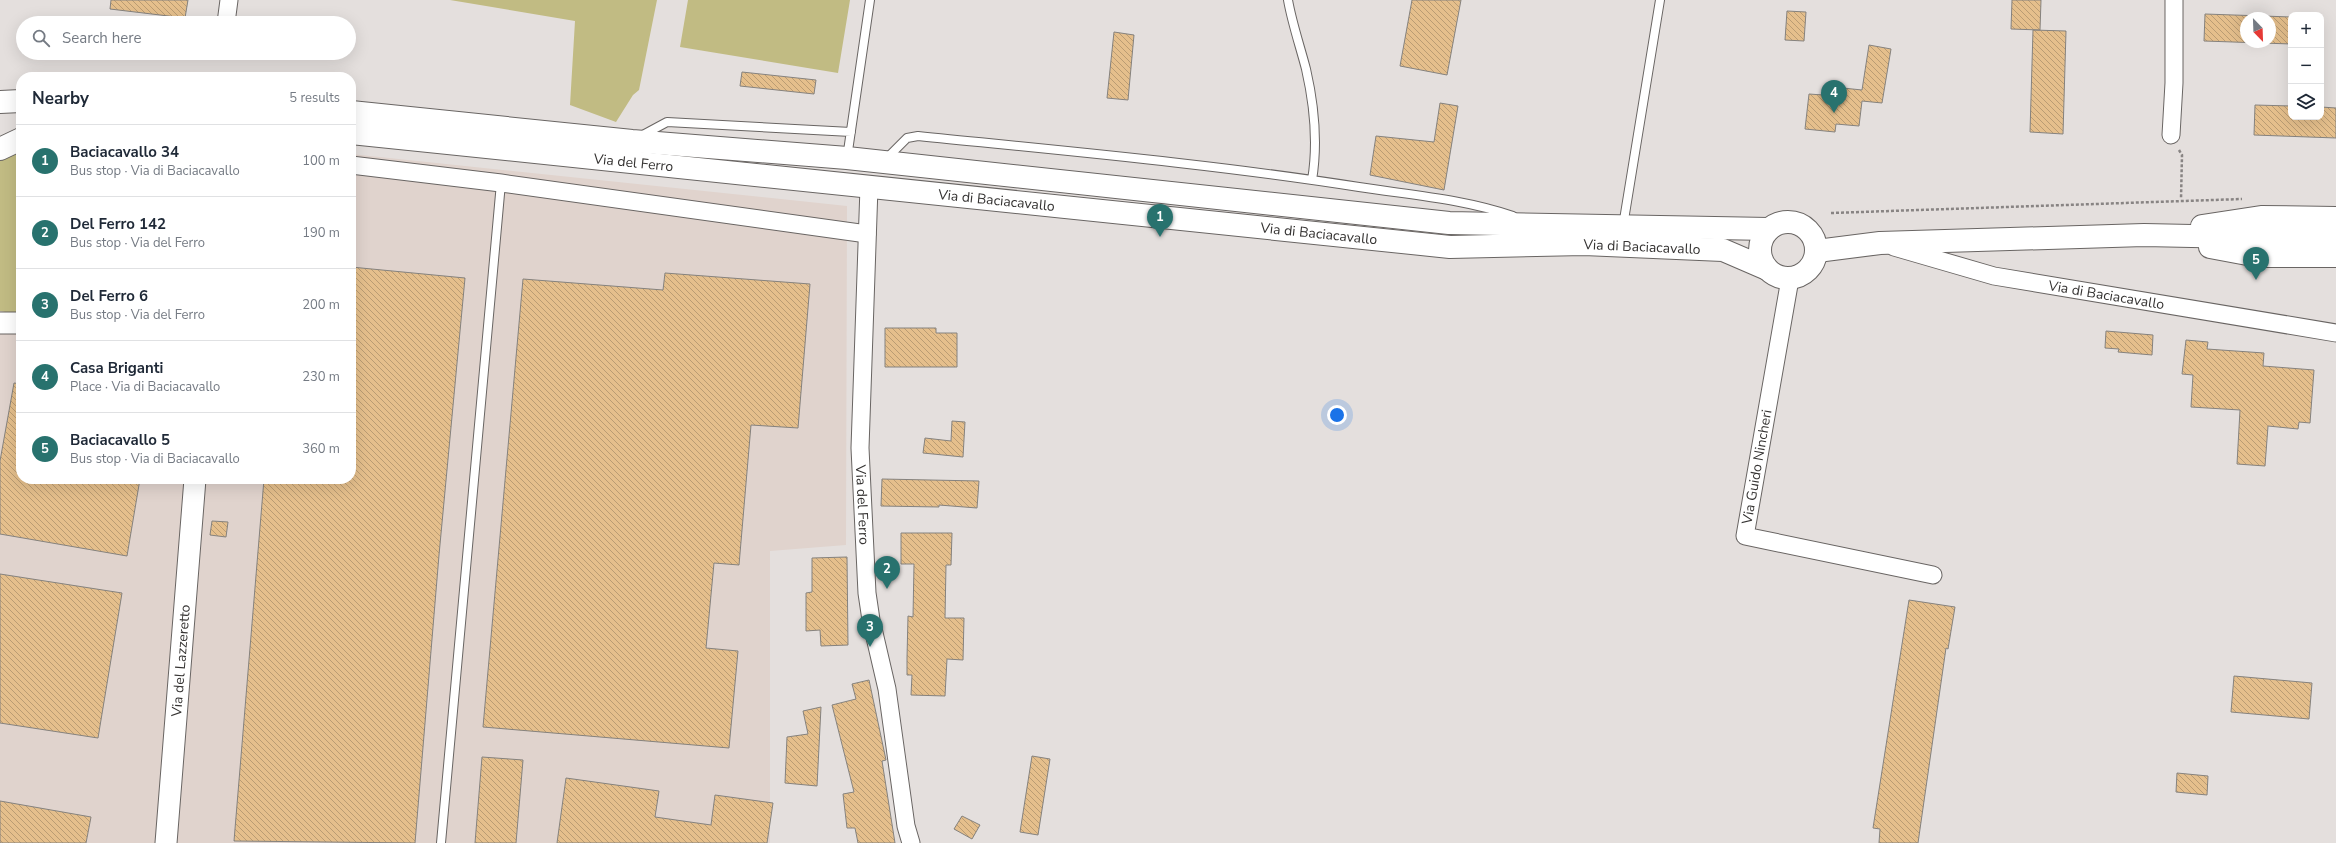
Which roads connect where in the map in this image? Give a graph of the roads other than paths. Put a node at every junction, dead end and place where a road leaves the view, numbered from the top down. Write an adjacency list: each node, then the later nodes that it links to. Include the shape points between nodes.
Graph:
1 (230, 0): 6 (street)
2 (870, 0): 10 (lane)
3 (1288, 0): 19 (lane, via 1314,109)
4 (1660, 0): 24 (lane)
5 (2174, 0): 12 (street)
6 (227, 16)
7 (16, 101): 8 (main road)
8 (0, 102)
9 (356, 113): 14 (main road, Via del Ferro)
10 (851, 132): 14 (lane, via 667,122); 16 (lane)
11 (356, 134): 21 (main road, Via del Ferro)
12 (2171, 135)
13 (16, 141): 15 (main road)
14 (632, 141): 16 (main road, Via del Ferro)
15 (0, 149)
16 (847, 158): 17 (main road, Via del Ferro)
17 (883, 162): 19 (lane, via 904,141 918,136 1129,157); 23 (main road, Via di Baciacavallo, via 1449,223)
18 (356, 166): 20 (street)
19 (1312, 180): 23 (lane, via 1484,207)
20 (501, 183): 26 (street); 38 (lane)
21 (869, 187): 26 (street, Via del Ferro); 32 (main road, Via di Baciacavallo, via 1450,247 1584,244 1723,250)
22 (2336, 218): 27 (main road, via 2261,217)
23 (1536, 225): 24 (main road, Via di Baciacavallo)
24 (1622, 227): 25 (main road, Via di Baciacavallo)
25 (1769, 229): 30 (main road, Via di Baciacavallo, via 1782,222 1802,225 1816,241); 32 (main road, via 1760,248 1761,258)
26 (867, 234): 39 (street, Via del Ferro, via 860,448 868,593 871,620 887,689)
27 (2144, 236): 28 (main road); 29 (main road, Via di Baciacavallo); 31 (main road, via 2258,256)
28 (2336, 239)
29 (1880, 243): 30 (main road, Via di Baciacavallo); 34 (street, Via di Baciacavallo, via 1994,276)
30 (1817, 251): 33 (main road, via 1816,259 1808,271)
31 (2336, 256)
32 (1767, 269): 33 (main road, Via di Baciacavallo, via 1775,276)
33 (1790, 279): 36 (street, Via Guido Nincheri, via 1745,536)
34 (2336, 333)
35 (195, 484): 37 (street, Via del Lazzeretto)
36 (1933, 575)
37 (166, 843)
38 (441, 843)
39 (910, 843)

